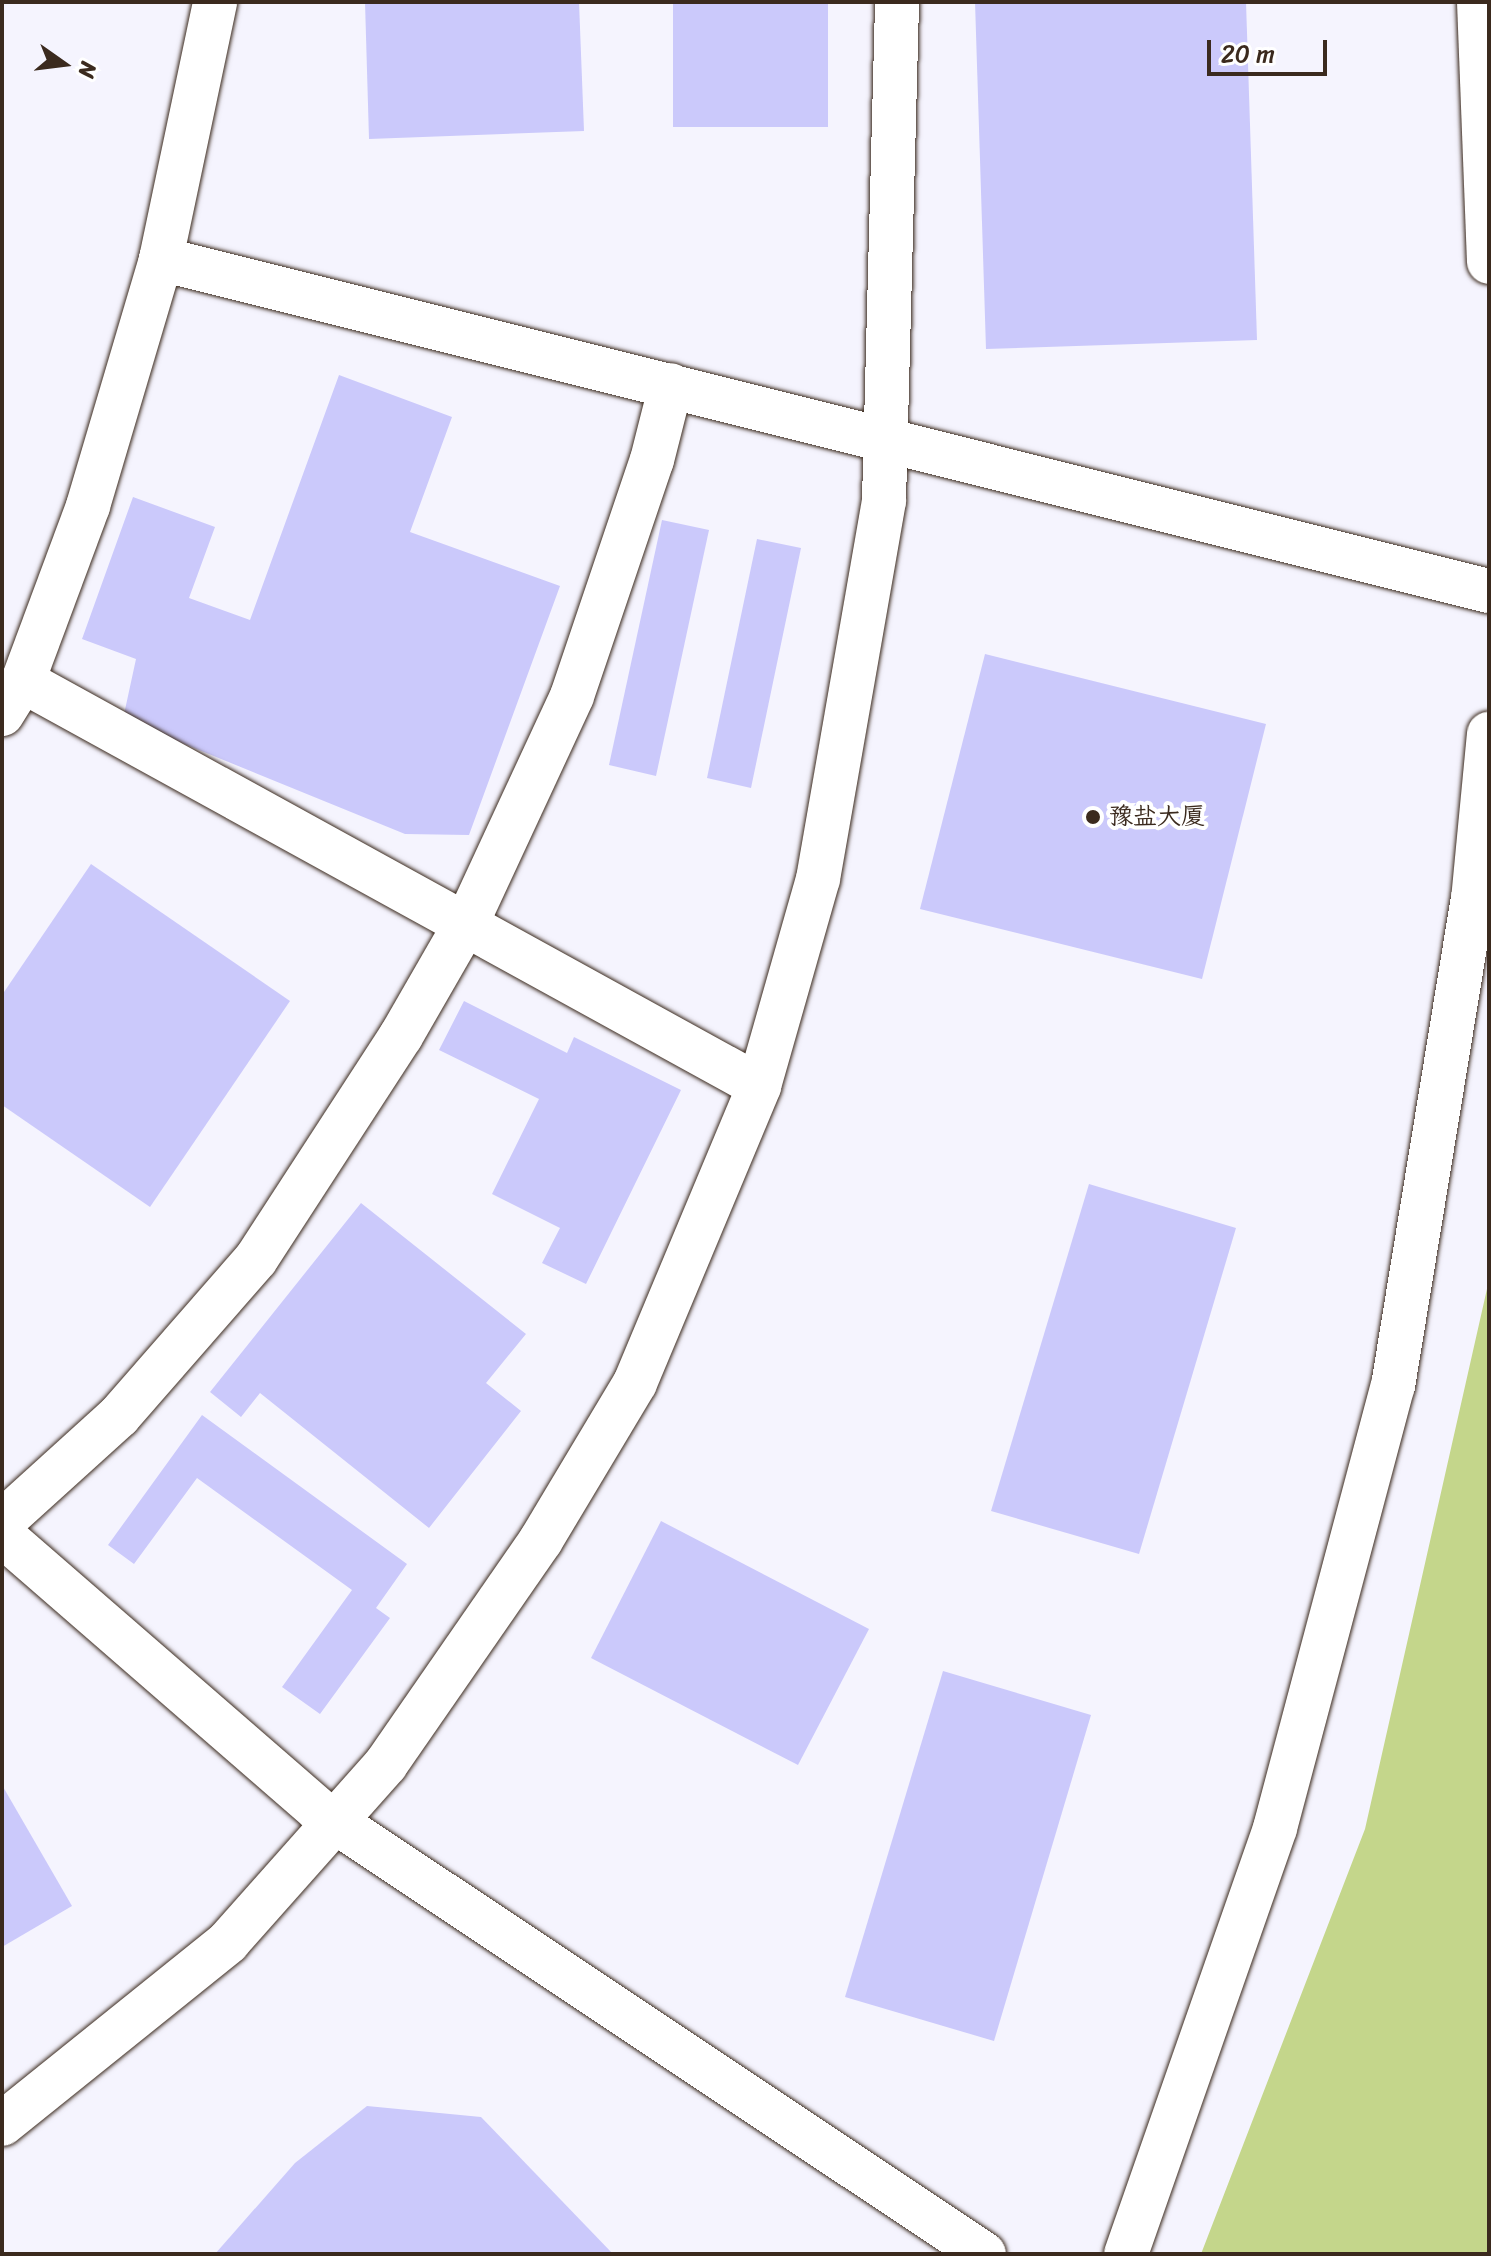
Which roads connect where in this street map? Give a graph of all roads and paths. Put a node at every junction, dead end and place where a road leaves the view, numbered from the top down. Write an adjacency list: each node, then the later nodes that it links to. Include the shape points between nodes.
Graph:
1 (215, 2): 4 (street)
2 (897, 2): 7 (street)
3 (1479, 2): 5 (street)
4 (161, 259): 6 (street); 9 (street, via 88,506)
5 (1489, 262)
6 (671, 385): 7 (street); 11 (street, via 652,460 572,696)
7 (886, 439): 8 (street); 12 (street, via 884,501 818,879)
8 (1489, 591)
9 (12, 698): 11 (street)
10 (1489, 734): 18 (street, via 1473,900 1393,1386 1275,1828)
11 (465, 924): 12 (street); 13 (street, via 401,1036 256,1259 119,1416)
12 (759, 1086): 15 (street, via 635,1383 541,1540 386,1764)
13 (2, 1522)
14 (2, 1535): 15 (street)
15 (335, 1821): 16 (street, via 228,1942); 17 (street)
16 (2, 2124)
17 (984, 2254)
18 (1126, 2254)

